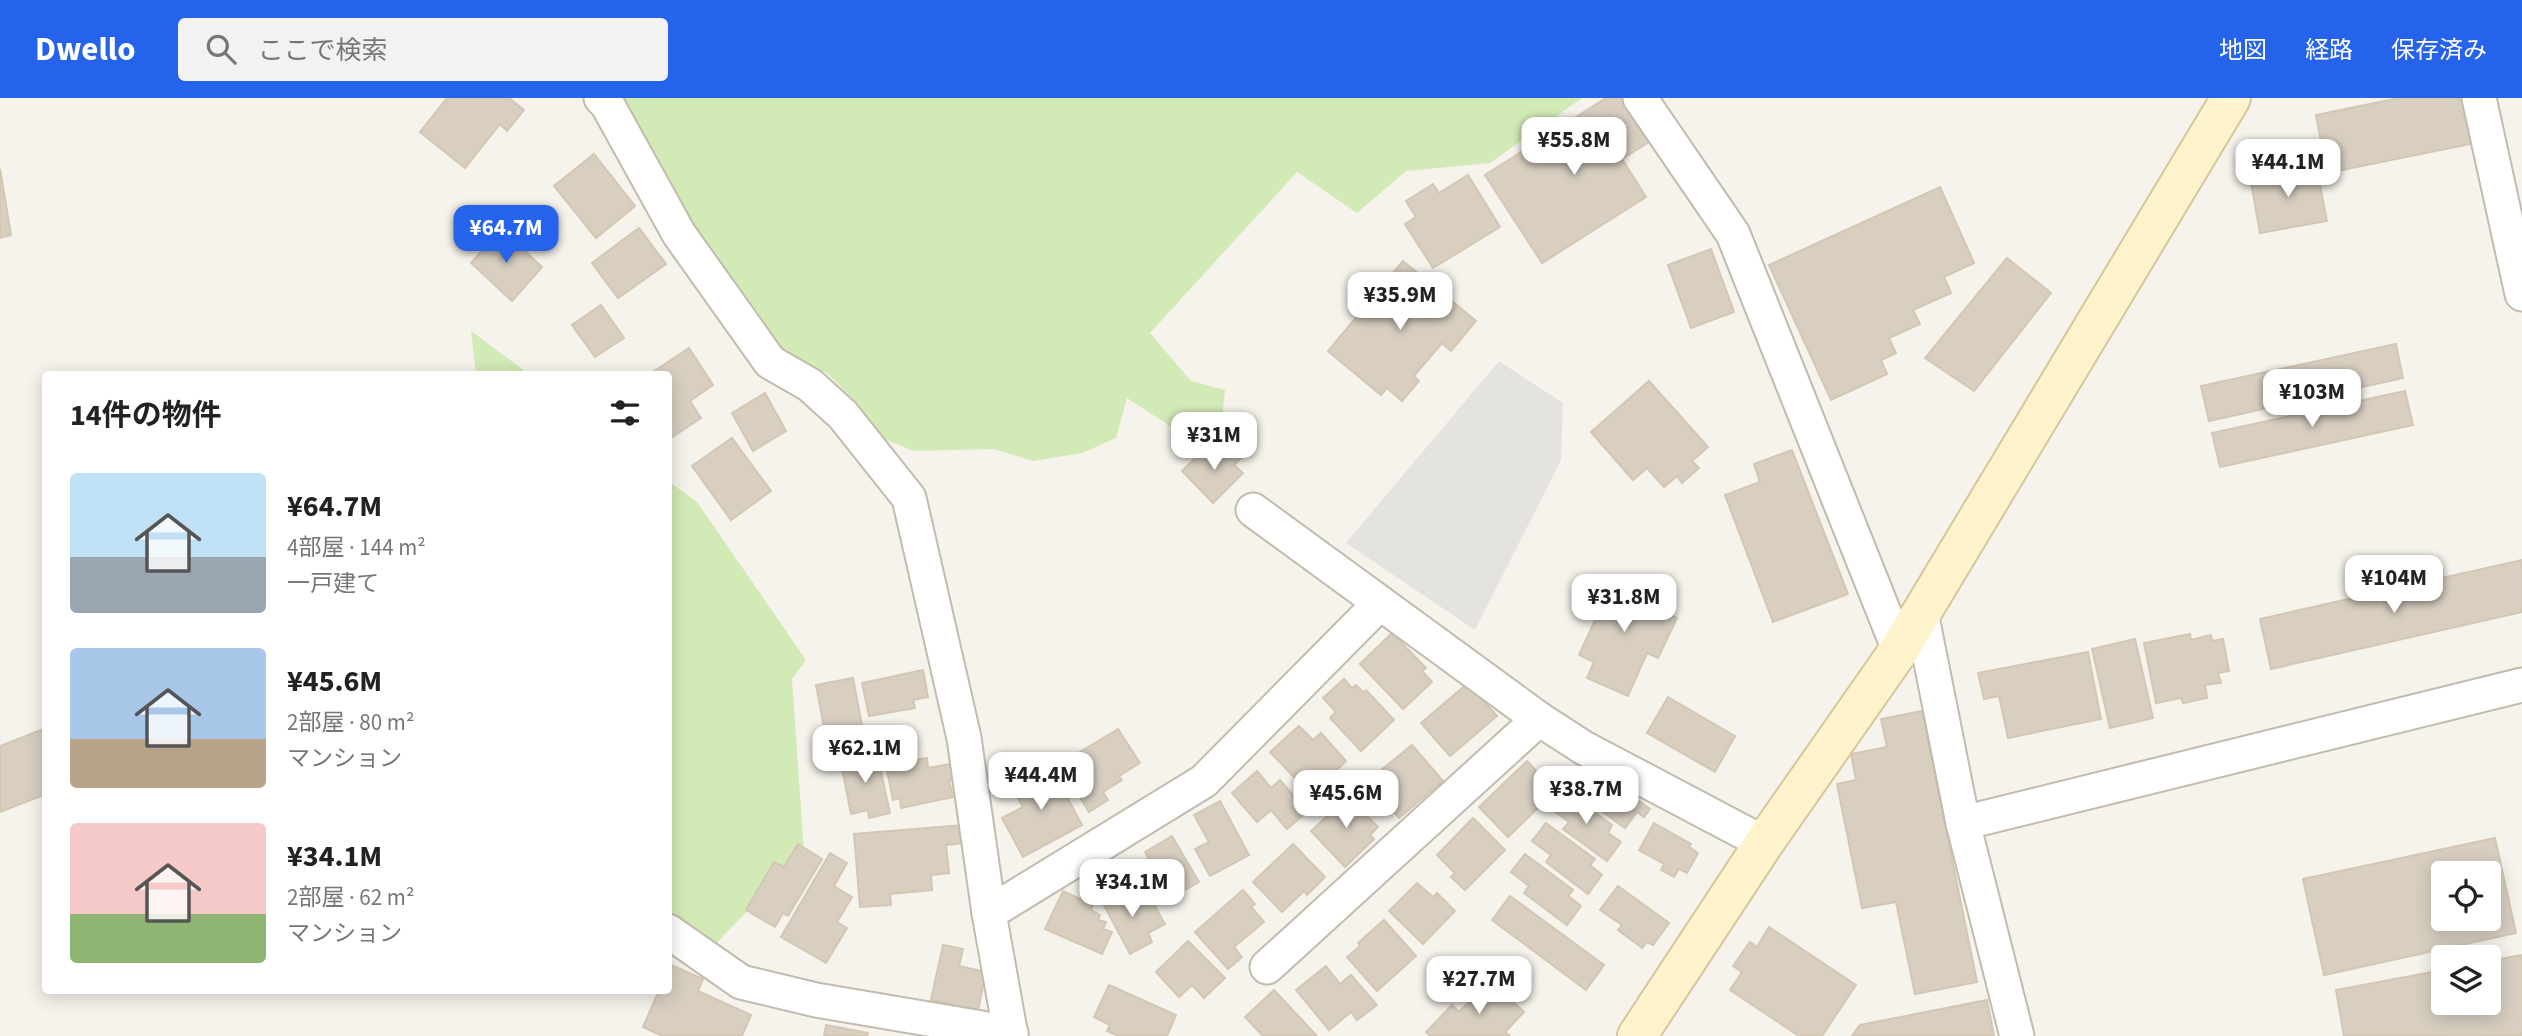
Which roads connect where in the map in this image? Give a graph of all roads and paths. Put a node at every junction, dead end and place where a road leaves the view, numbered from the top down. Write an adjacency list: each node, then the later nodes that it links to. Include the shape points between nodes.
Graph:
1 (601, 98): 14 (street, via 679,234 769,362 810,385 843,415 909,498 964,738)
2 (1640, 98): 9 (street, via 1733,234)
3 (2231, 98): 8 (street)
4 (2479, 98): 5 (street)
5 (2522, 294)
6 (1253, 510): 7 (street)
7 (1380, 603): 11 (street); 14 (street, via 1204,781)
8 (1921, 612): 9 (street); 12 (street)
9 (1899, 650): 13 (street)
10 (2522, 685): 12 (street)
11 (1539, 719): 13 (street, via 1584,748); 16 (street)
12 (1963, 823): 19 (street)
13 (1764, 843): 18 (street)
14 (989, 913): 17 (street)
15 (672, 934): 17 (street, via 741,982)
16 (1267, 967)
17 (1011, 1035)
18 (1637, 1036)
19 (2017, 1036)

